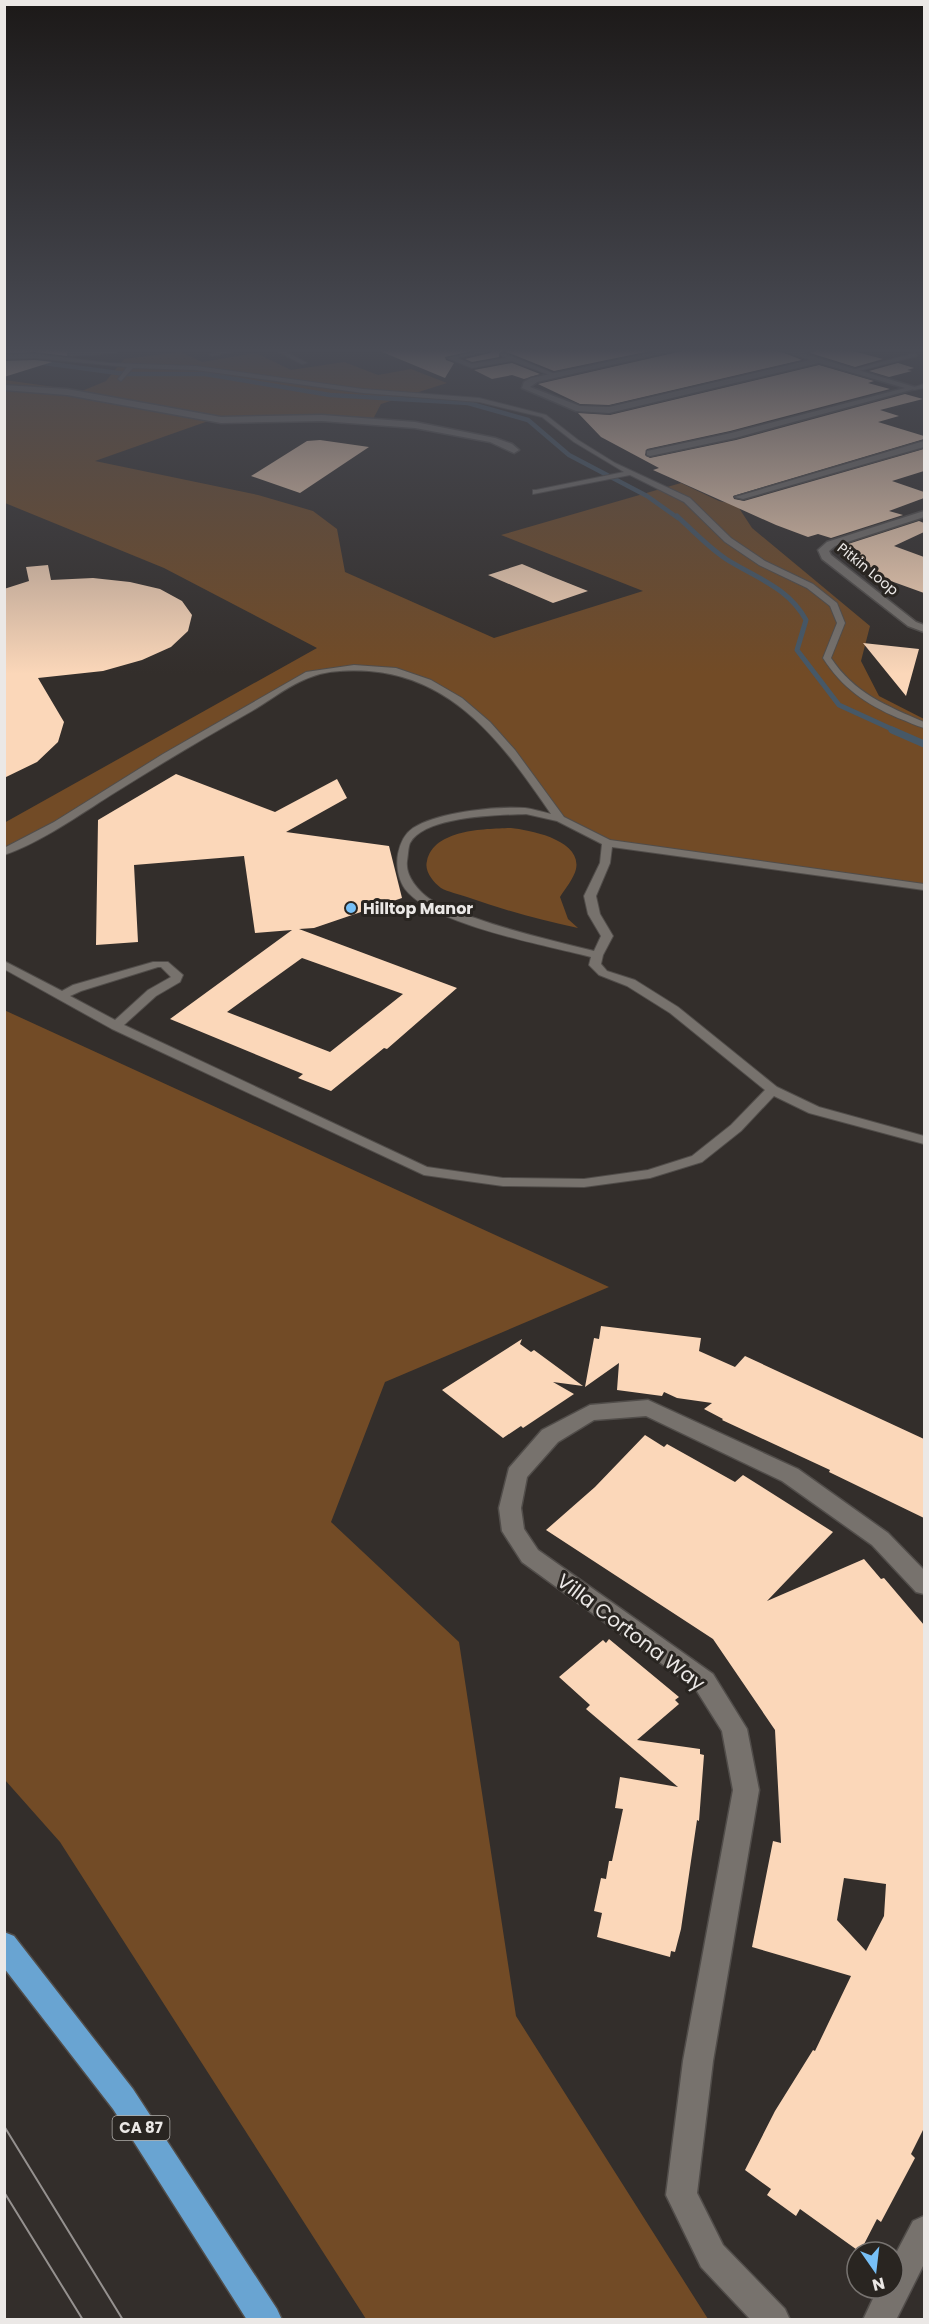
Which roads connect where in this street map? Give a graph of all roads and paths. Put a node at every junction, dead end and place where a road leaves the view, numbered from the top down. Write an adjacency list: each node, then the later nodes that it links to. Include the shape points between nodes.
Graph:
1 (603, 457): 3 (lane)
2 (876, 457): 5 (street)
3 (629, 473): 4 (lane); 8 (lane, via 687,500 728,540 762,563 810,586 834,605 842,623 827,658 837,676 865,699)
4 (536, 492)
5 (740, 496)
6 (924, 514): 7 (street, Pitkin Loop, via 823,550 826,557 912,624)
7 (924, 629)
8 (924, 725)
9 (560, 819): 10 (lane); 11 (lane, via 519,757 475,710 445,688 392,671 328,669 309,674 58,824); 13 (lane, via 526,811 482,812 446,819 417,830 405,843 402,865 409,887 429,904 495,929)
10 (607, 843): 12 (lane); 13 (lane, via 605,863 590,896 594,914 607,936)
11 (4, 852)
12 (924, 887)
13 (597, 955): 17 (lane, via 595,965 603,973 631,983 674,1010)
14 (4, 964): 15 (lane)
15 (61, 996): 16 (lane); 16 (lane, via 157,964 164,964 177,975)
16 (116, 1026): 17 (lane, via 424,1171 503,1182 584,1184 650,1174 697,1159 736,1128)
17 (772, 1090): 18 (lane, via 814,1110)
18 (924, 1140)
19 (924, 1586): 23 (street, Villa Cortona Way, via 880,1539 790,1475 648,1408 590,1413 550,1436 517,1474 510,1508 513,1532 530,1556 704,1681 734,1729 746,1790 698,2061 681,2195 712,2256)
20 (4, 1945): 22 (highway, CA 87, via 123,2099)
21 (924, 2232): 24 (street)
22 (266, 2319)
23 (774, 2319)
24 (879, 2319)

